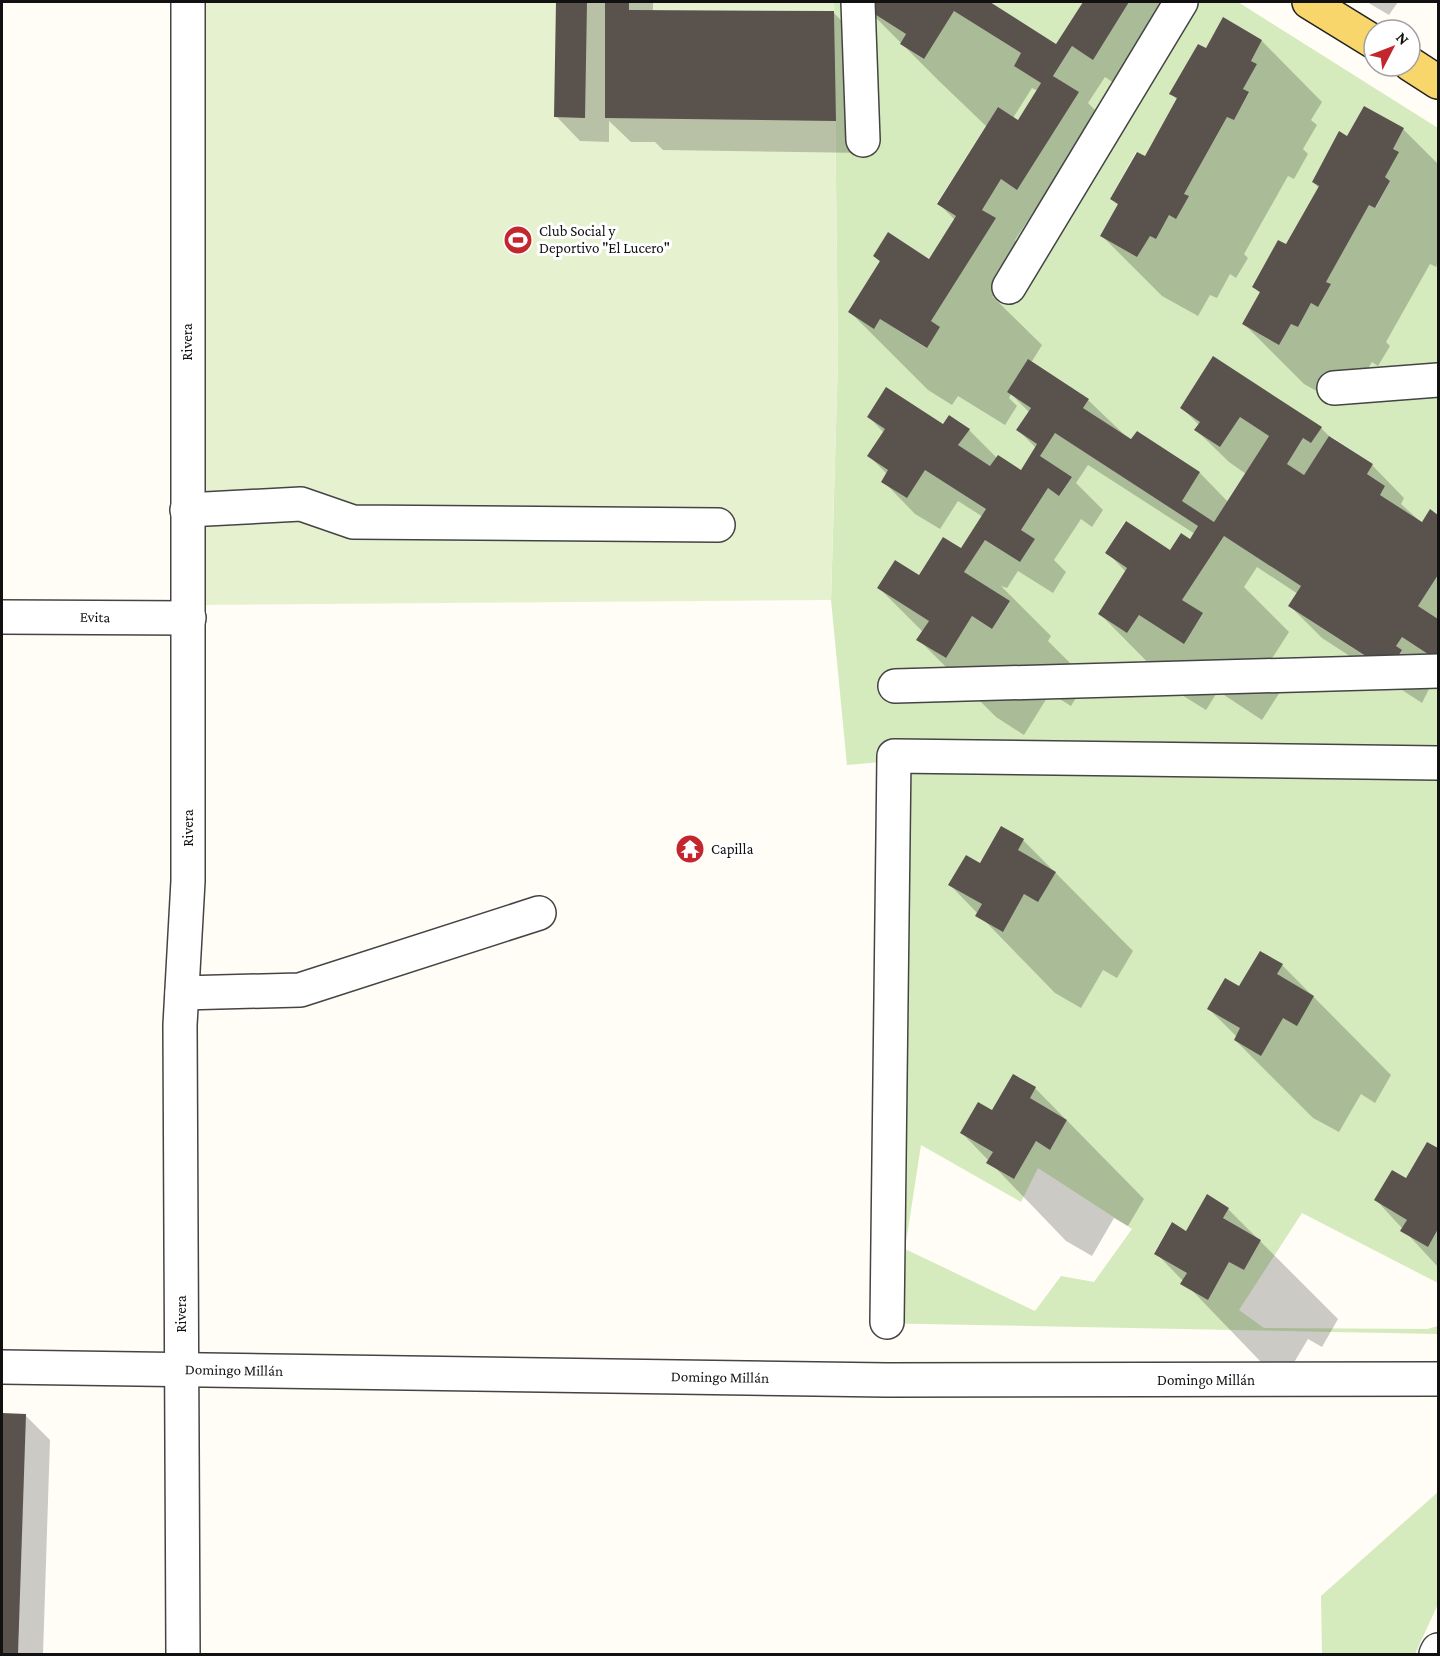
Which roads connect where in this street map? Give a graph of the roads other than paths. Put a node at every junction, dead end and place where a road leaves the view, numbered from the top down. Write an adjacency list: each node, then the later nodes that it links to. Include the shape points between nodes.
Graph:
1 (188, 2): 12 (street, Rivera)
2 (858, 2): 8 (street)
3 (1181, 2): 9 (street)
4 (1309, 2): 5 (main road)
5 (1362, 35)
6 (1422, 72): 7 (main road)
7 (1438, 82)
8 (863, 140)
9 (1009, 287)
10 (1438, 380): 11 (street)
11 (1334, 388)
12 (187, 510): 13 (street, via 301,504 353,522); 15 (street, Rivera)
13 (718, 525)
14 (2, 616): 15 (street, Evita)
15 (189, 618): 20 (street, Rivera, via 188,881)
16 (1438, 671): 17 (street)
17 (894, 686)
18 (1438, 763): 21 (street, via 894,756)
19 (539, 913): 20 (street, via 300,990)
20 (182, 993): 23 (street, Rivera)
21 (887, 1322)
22 (2, 1367): 23 (street, Domingo Millán)
23 (181, 1370): 24 (street, Domingo Millán, via 886,1380); 26 (street, Rivera)
24 (1438, 1379)
25 (1438, 1650): 27 (street)
26 (183, 1654)
27 (1436, 1654)

